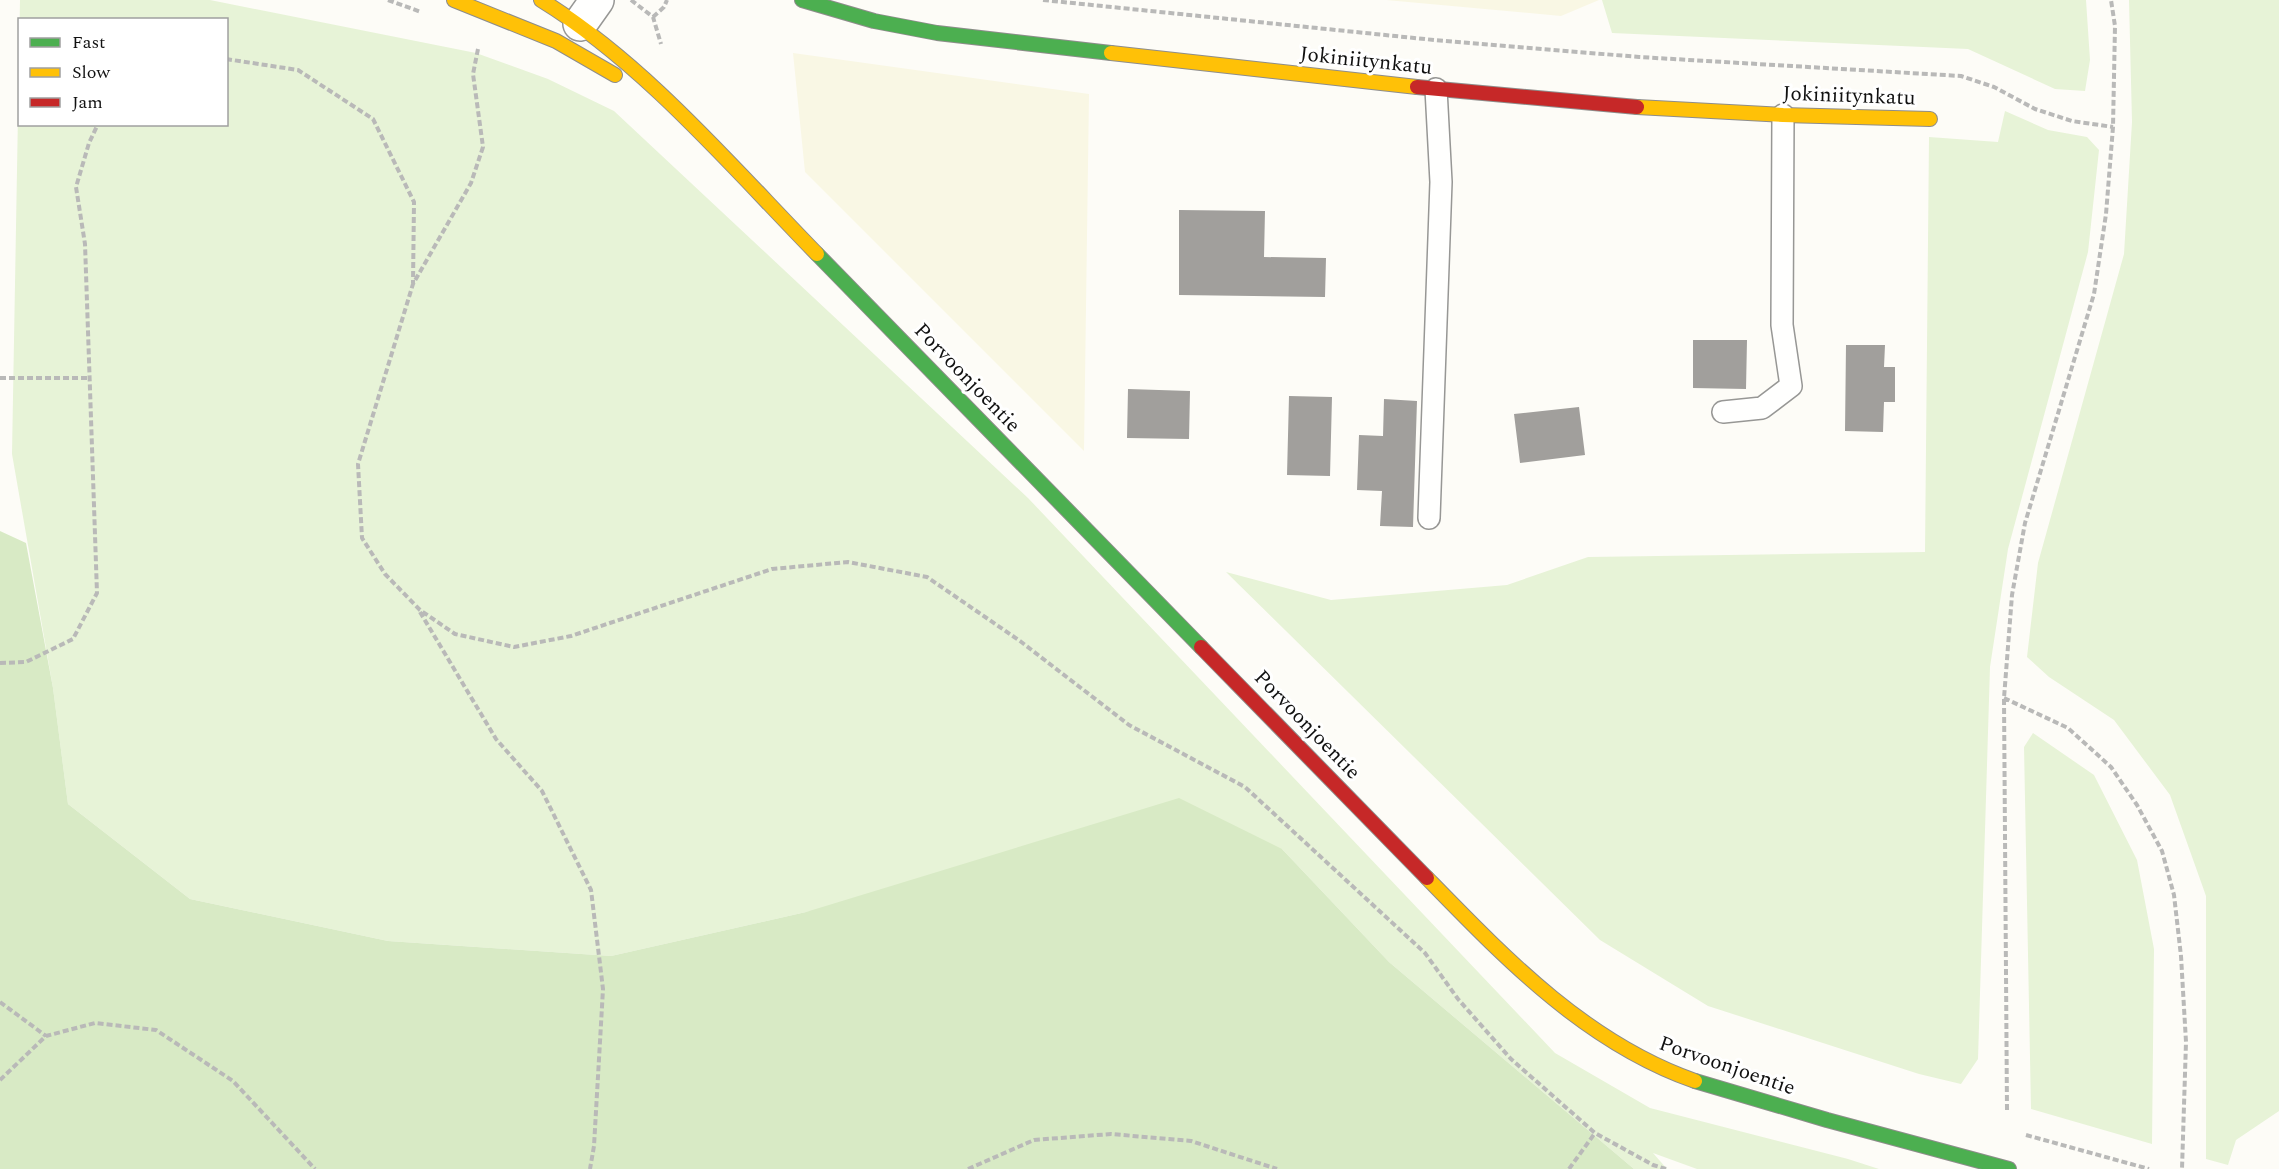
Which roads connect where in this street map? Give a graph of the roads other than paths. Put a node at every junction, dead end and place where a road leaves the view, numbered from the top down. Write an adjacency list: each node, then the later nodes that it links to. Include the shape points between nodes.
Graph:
1 (454, 0): 8 (street, Porvoonjoentie, via 556,40)
2 (541, 0): 4 (street, Porvoonjoentie)
3 (802, 0): 5 (street, Jokiniitynkatu, via 874,21 937,33)
4 (589, 12): 8 (street, Porvoonjoentie, via 633,69)
5 (1436, 89): 6 (street, Jokiniitynkatu, via 1592,104); 10 (lane, via 1441,182)
6 (1783, 115): 7 (street, Jokiniitynkatu); 9 (lane, via 1782,325 1791,386 1762,408)
7 (1930, 119)
8 (692, 126): 11 (street, Porvoonjoentie, via 1500,953 1547,994 1646,1061 1702,1083)
9 (1723, 412)
10 (1429, 518)
11 (2009, 1169)

